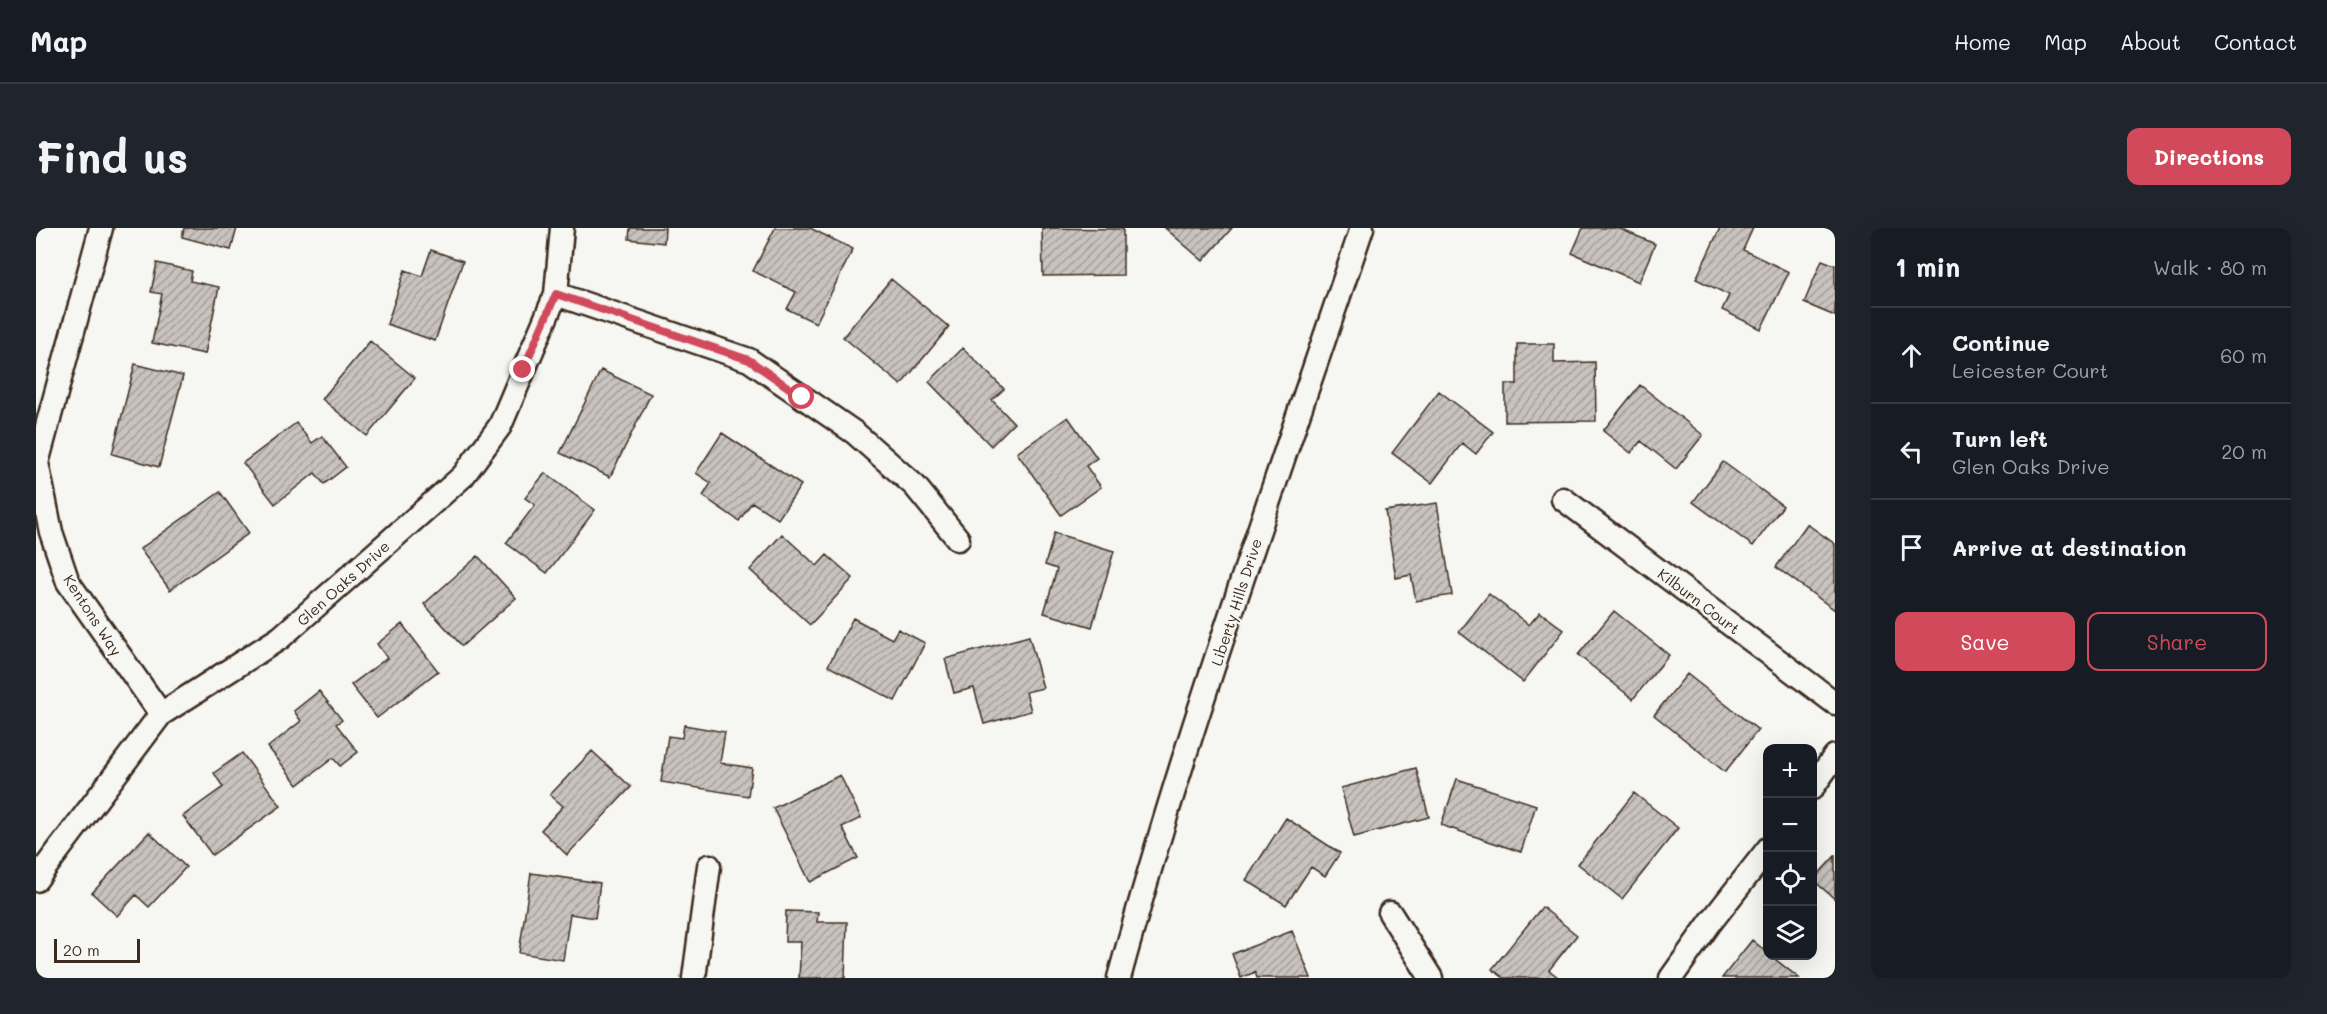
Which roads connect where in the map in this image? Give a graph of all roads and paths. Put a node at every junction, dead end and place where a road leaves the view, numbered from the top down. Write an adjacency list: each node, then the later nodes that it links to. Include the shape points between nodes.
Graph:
1 (101, 228): 5 (street, Kentons Way)
2 (562, 228): 4 (street, Glen Oaks Drive)
3 (1362, 228): 17 (street, Liberty Hills Drive, via 1151,860)
4 (556, 294): 7 (street, via 749,360 855,433 915,486); 9 (street, Glen Oaks Drive, via 500,426 463,476 280,638)
5 (37, 463): 9 (street, Kentons Way, via 51,532 68,582)
6 (1563, 499): 8 (street, Kilburn Court)
7 (958, 539)
8 (1835, 703)
9 (160, 714): 14 (street, Glen Oaks Drive)
10 (1835, 756): 11 (street)
11 (1817, 781)
12 (1765, 852): 19 (street)
13 (709, 866): 16 (street)
14 (36, 880)
15 (1390, 913): 18 (street)
16 (694, 978)
17 (1119, 978)
18 (1431, 978)
19 (1671, 978)

